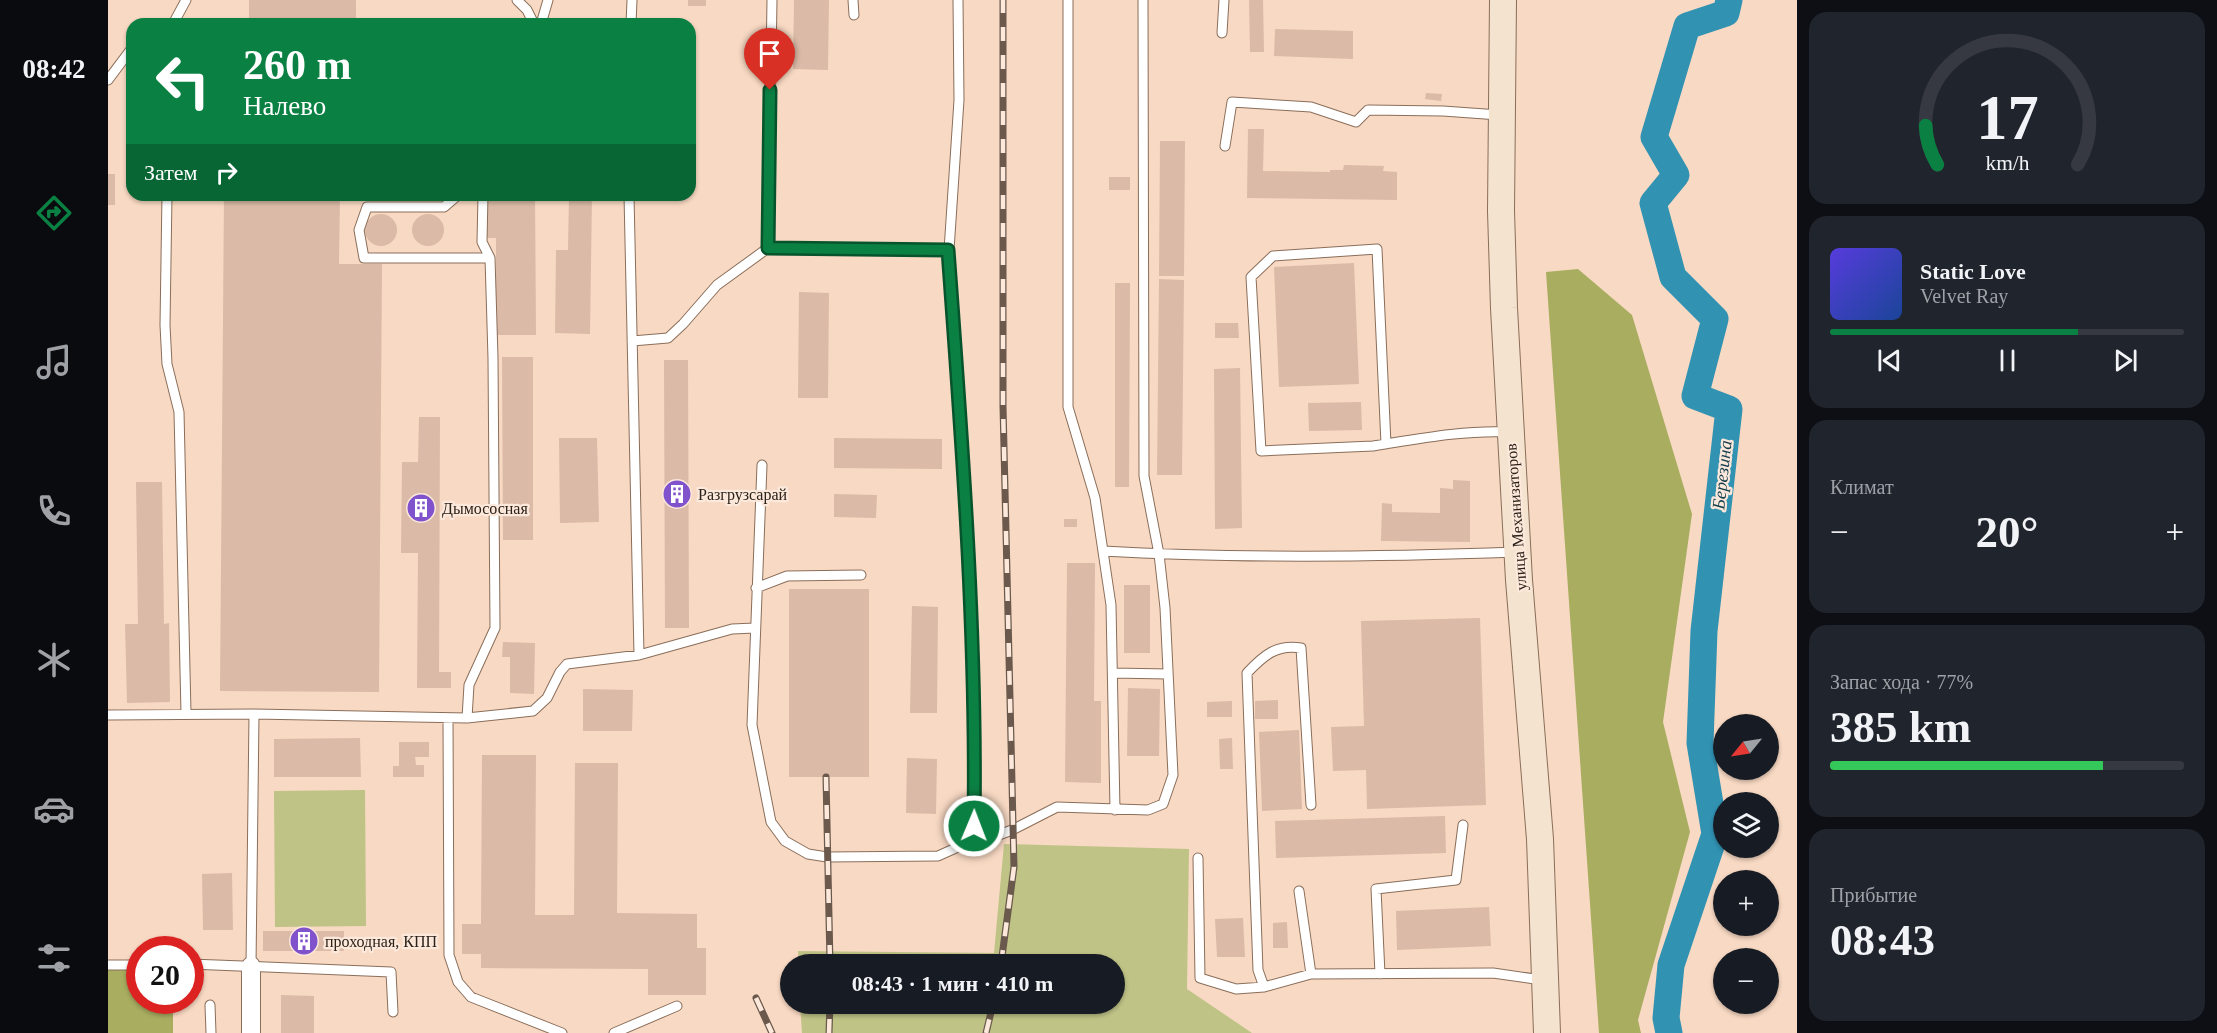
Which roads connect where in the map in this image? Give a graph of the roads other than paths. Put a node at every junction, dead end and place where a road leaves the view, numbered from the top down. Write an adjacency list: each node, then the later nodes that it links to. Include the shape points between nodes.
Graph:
1 (186, 0): 13 (lane)
2 (517, 0): 14 (lane)
3 (548, 0): 15 (lane)
4 (632, 0): 16 (lane)
5 (772, 0): 26 (lane)
6 (853, 0): 12 (lane)
7 (958, 0): 27 (lane, via 959,100)
8 (1068, 0): 33 (lane, via 1068,407 1095,498)
9 (1143, 0): 35 (lane, via 1144,476)
10 (1224, 0): 17 (lane)
11 (1503, 0): 20 (street, улица Механизаторов)
12 (854, 15)
13 (176, 18)
14 (531, 18)
15 (543, 18)
16 (631, 18)
17 (1222, 33)
18 (126, 56): 19 (lane)
19 (108, 80)
20 (1502, 115): 21 (lane, via 1368,110 1356,122 1311,107 1232,102); 30 (street, улица Механизаторов, via 1501,211)
21 (1225, 146)
22 (167, 201): 42 (lane, via 165,325 167,364 178,412)
23 (451, 201): 28 (lane, via 444,207 367,207 359,230 364,258)
24 (483, 201): 28 (lane, via 482,242)
25 (629, 201): 29 (lane)
26 (768, 248): 27 (lane); 29 (lane, via 717,285 668,338)
27 (948, 250): 50 (lane, via 965,490 975,735 974,826)
28 (490, 258): 46 (lane, via 495,628 470,685)
29 (632, 341): 39 (lane)
30 (1510, 433): 31 (lane, via 1440,435); 34 (street, улица Механизаторов)
31 (1386, 444): 31 (lane, via 1261,452 1251,277 1273,256 1377,249)
32 (762, 465): 37 (lane)
33 (1103, 551): 35 (lane); 40 (lane, via 1112,605)
34 (1519, 552): 35 (lane, via 1347,558); 59 (street, улица Механизаторов, via 1540,839)
35 (1159, 554): 41 (lane)
36 (861, 575): 37 (lane, via 787,576)
37 (756, 588): 38 (lane)
38 (755, 628): 39 (lane, via 732,628); 50 (lane, via 752,725 771,822 785,841 808,854 827,857 938,856)
39 (639, 655): 46 (lane, via 567,664 547,698 533,711)
40 (1113, 674): 41 (lane); 48 (lane)
41 (1168, 674): 48 (lane, via 1173,775 1163,804 1148,810)
42 (186, 713): 43 (lane); 44 (lane)
43 (254, 714): 45 (lane); 56 (lane)
44 (108, 715)
45 (448, 718): 46 (lane); 66 (lane, via 449,955 458,982 471,998)
46 (467, 718)
47 (1311, 805): 60 (lane, via 1301,648 1289,646 1263,656 1247,673 1258,970)
48 (1115, 810): 50 (lane, via 1057,807 1012,830)
49 (1463, 825): 58 (lane, via 1456,880 1376,889)
50 (967, 843)
51 (1198, 858): 60 (lane, via 1200,978 1236,989)
52 (1299, 891): 57 (lane)
53 (204, 964): 56 (lane)
54 (108, 965): 55 (lane)
55 (126, 965)
56 (251, 966): 63 (lane, via 391,972); 65 (street)
57 (1311, 974): 58 (lane); 60 (lane)
58 (1380, 974): 59 (lane, via 1493,973)
59 (1545, 980): 68 (street, улица Механизаторов)
60 (1264, 987)
61 (210, 1005): 64 (lane)
62 (677, 1006): 67 (lane)
63 (393, 1012)
64 (211, 1033)
65 (251, 1033)
66 (562, 1033)
67 (614, 1033)
68 (1546, 1033)

